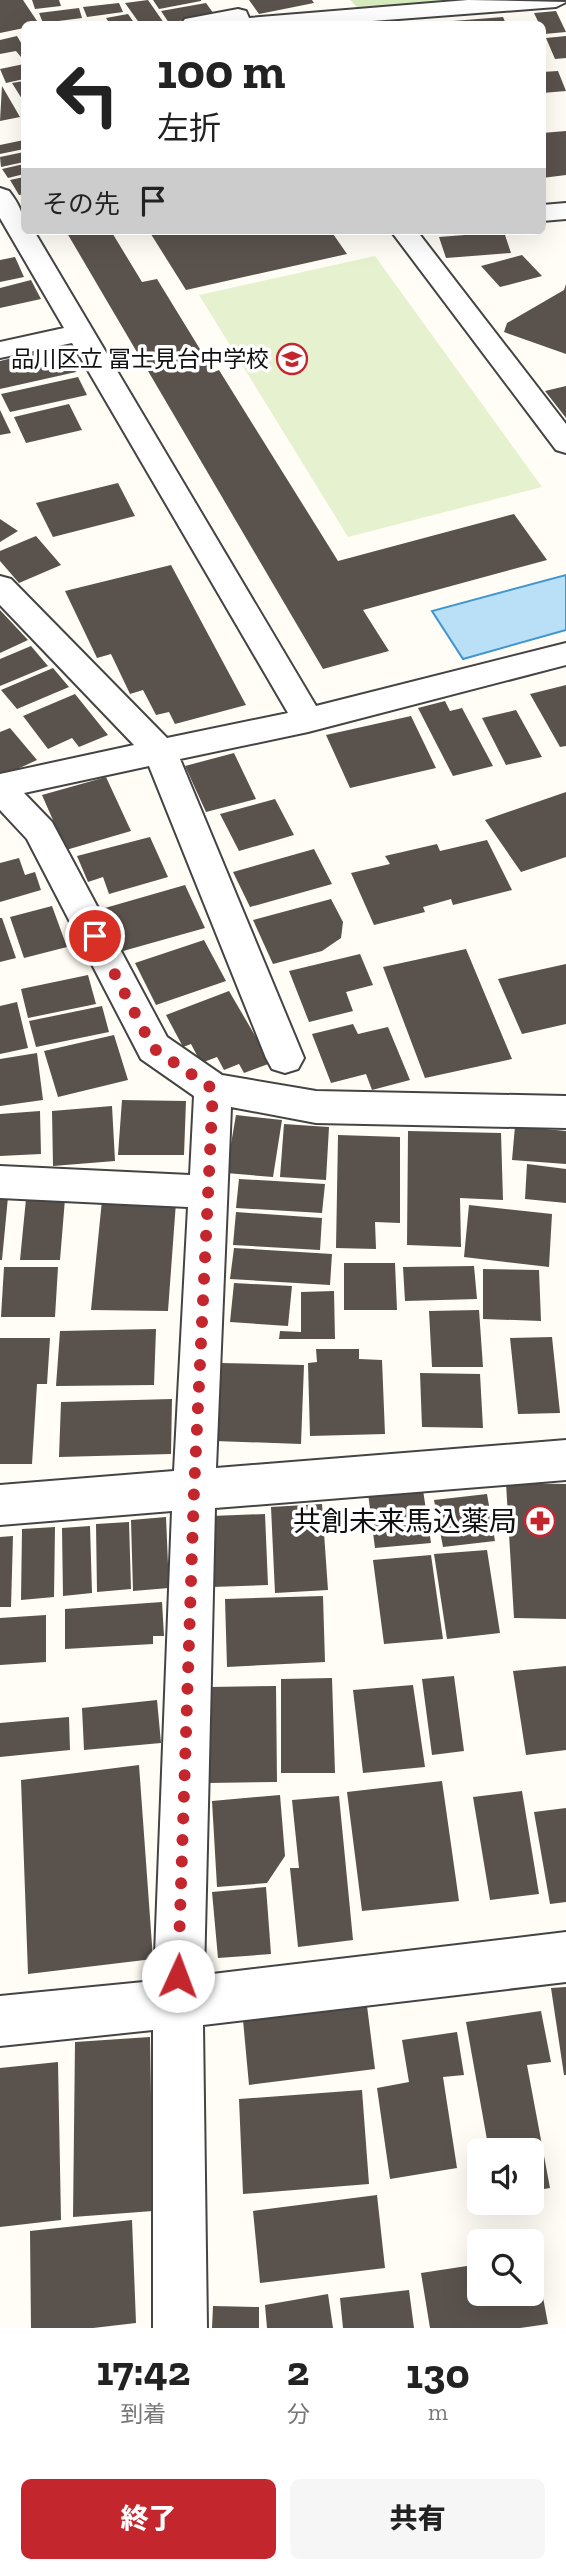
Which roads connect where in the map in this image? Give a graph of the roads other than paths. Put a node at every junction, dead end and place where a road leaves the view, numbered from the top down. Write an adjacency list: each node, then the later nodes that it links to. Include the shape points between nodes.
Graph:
1 (556, 0): 2 (street)
2 (520, 14): 3 (street)
3 (240, 16): 4 (street)
4 (211, 21)
5 (3, 206): 9 (street)
6 (566, 211): 7 (street)
7 (546, 213)
8 (407, 235): 11 (street)
9 (79, 332): 10 (street); 14 (street)
10 (0, 350)
11 (564, 438)
12 (0, 586): 15 (street)
13 (566, 654): 14 (street)
14 (308, 720): 15 (street)
15 (160, 752): 16 (street); 17 (street)
16 (0, 787): 18 (street, via 40,831 153,1048)
17 (285, 1058)
18 (213, 1089): 19 (street, via 316,1107); 21 (street)
19 (566, 1112)
20 (0, 1182): 21 (street)
21 (208, 1192): 23 (street)
22 (566, 1460): 23 (street)
23 (194, 1491): 24 (street); 26 (street)
24 (0, 1504)
25 (566, 1957): 26 (street)
26 (178, 2003): 27 (street); 28 (street)
27 (0, 2021)
28 (180, 2328)

